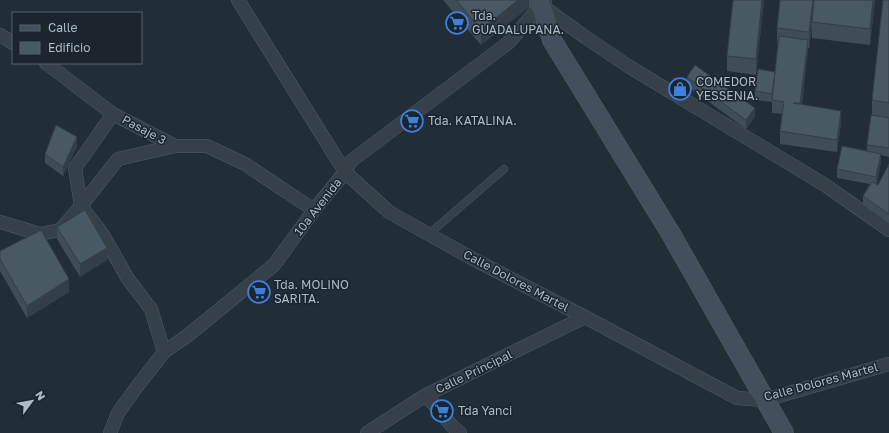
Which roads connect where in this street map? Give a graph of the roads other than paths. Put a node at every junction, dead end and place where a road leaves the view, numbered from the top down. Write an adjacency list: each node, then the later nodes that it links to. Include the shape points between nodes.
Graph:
1 (238, 0): 9 (street, Calle Dolores Martel)
2 (541, 2): 9 (street, 10a Avenida, via 508,43 351,161); 13 (street, via 585,37 628,66 825,185); 19 (main road, via 552,40 671,234)
3 (0, 35): 4 (street)
4 (12, 42)
5 (47, 64): 6 (street, Pasaje 3)
6 (113, 114): 7 (street, Pasaje 3); 10 (street, via 75,168)
7 (175, 146): 10 (street, via 118,159); 11 (street, Pasaje 3, via 207,146 245,164)
8 (504, 169): 14 (lane)
9 (345, 172): 11 (street, 10a Avenida); 14 (street, Calle Dolores Martel, via 389,212)
10 (81, 206): 12 (street, via 60,230 40,234); 16 (street, via 103,235 128,279 151,309)
11 (314, 210): 16 (street, 10a Avenida, via 274,266)
12 (0, 222)
13 (889, 230)
14 (429, 234): 15 (street, Calle Dolores Martel)
15 (585, 317): 18 (street, Calle Principal); 19 (street, Calle Dolores Martel, via 737,398)
16 (164, 352): 20 (street, 10a Avenida, via 118,413)
17 (889, 364): 19 (street, Calle Dolores Martel)
18 (426, 395): 21 (street, Calle Principal); 22 (street)
19 (765, 400): 23 (main road)
20 (110, 433)
21 (367, 433)
22 (460, 433)
23 (784, 433)

